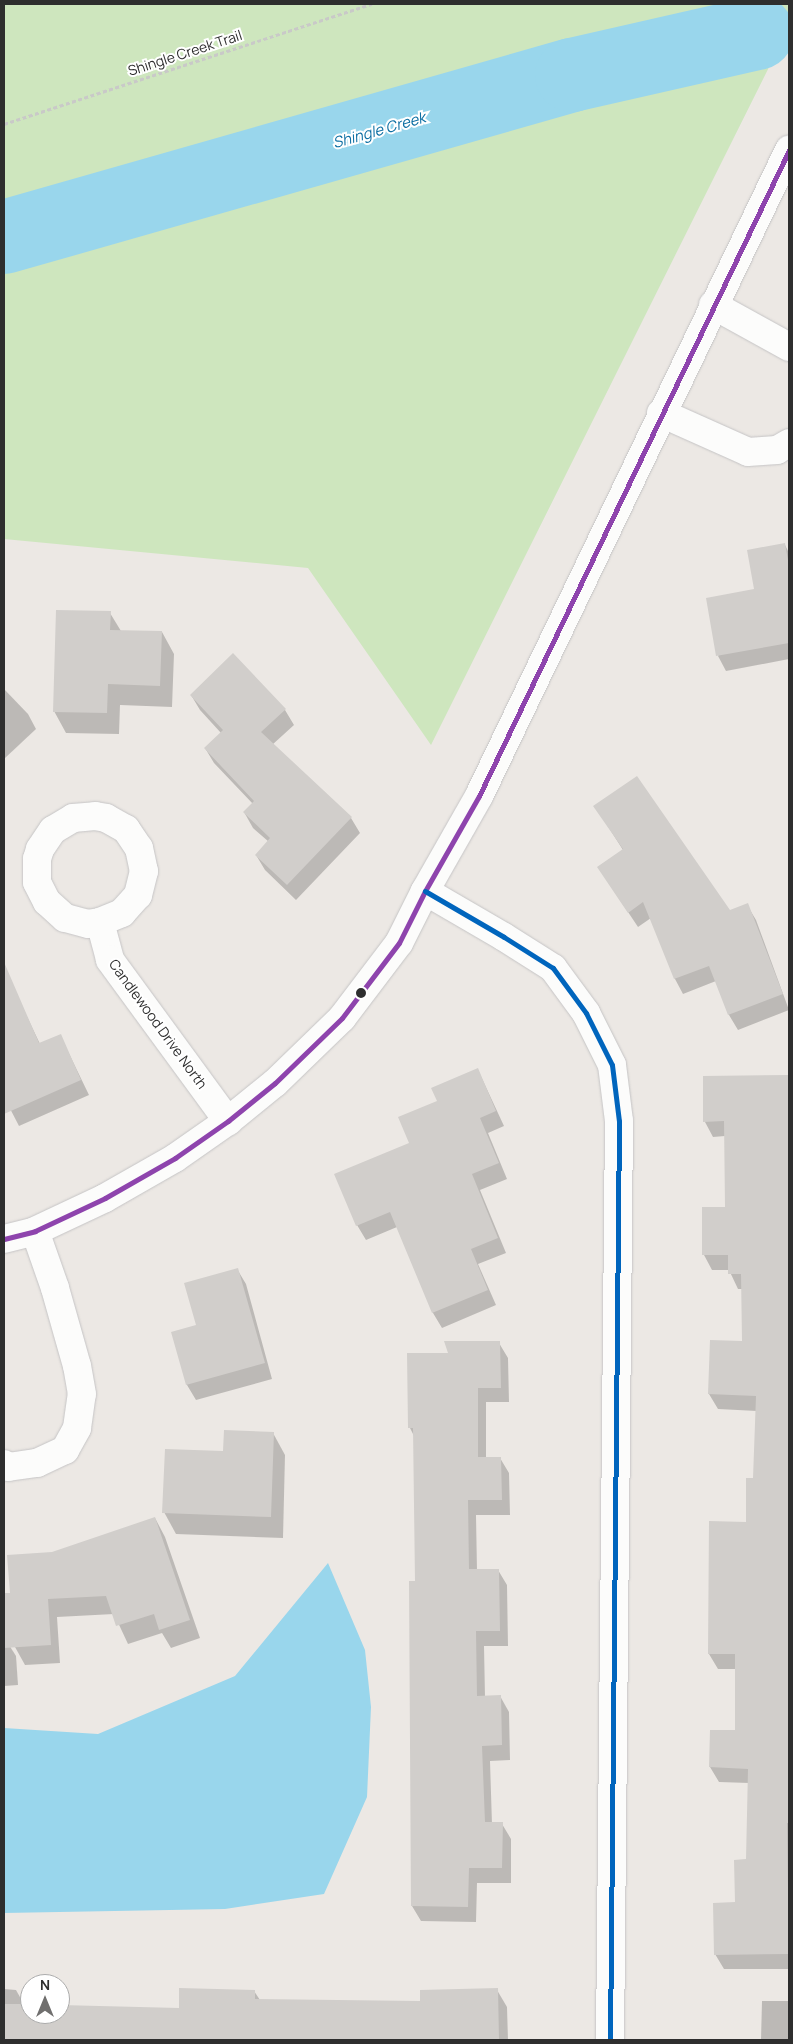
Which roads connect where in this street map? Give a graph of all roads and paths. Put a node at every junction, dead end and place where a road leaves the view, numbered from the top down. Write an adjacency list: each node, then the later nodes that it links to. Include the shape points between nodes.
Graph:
1 (372, 4): 2 (path, Shingle Creek Trail)
2 (4, 124)
3 (789, 150): 4 (street)
4 (713, 305): 5 (street); 6 (street)
5 (789, 347)
6 (661, 413): 7 (street, via 748,452 777,450); 8 (street, via 479,796)
7 (789, 442)
8 (425, 891): 10 (street, via 399,943 342,1018 275,1083); 14 (street, via 553,968 586,1013 612,1066 620,1120)
9 (100, 922): 10 (street, Candlewood Drive North, via 110,960)
10 (228, 1121): 11 (street, via 175,1158 105,1198)
11 (35, 1231): 12 (street); 13 (street, via 55,1288 82,1394 77,1428 65,1450 37,1463 8,1467)
12 (4, 1239)
13 (4, 1464)
14 (610, 2040)

